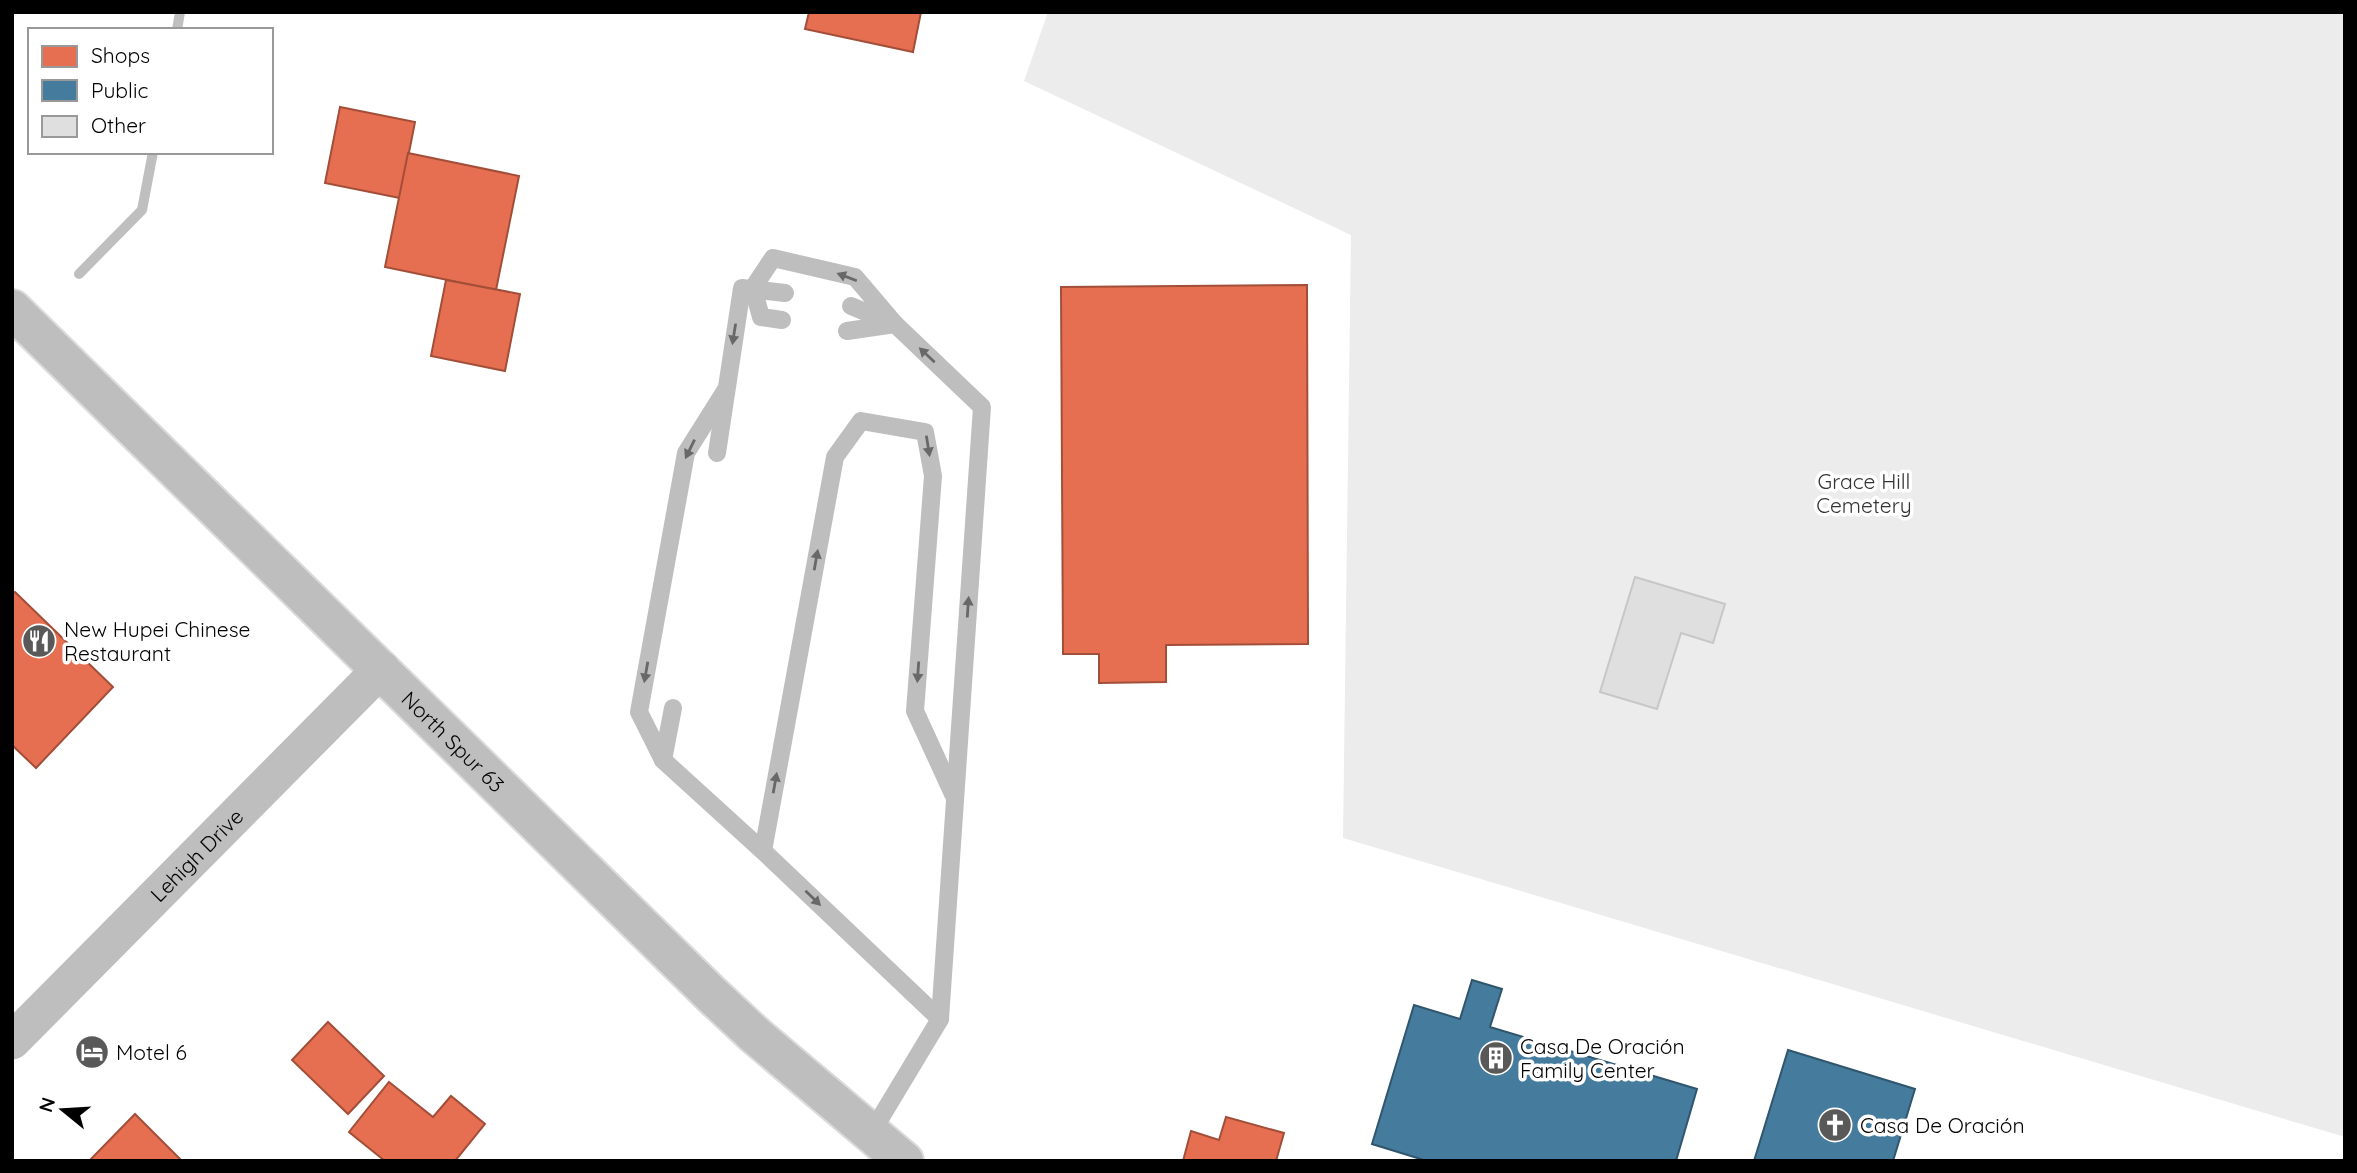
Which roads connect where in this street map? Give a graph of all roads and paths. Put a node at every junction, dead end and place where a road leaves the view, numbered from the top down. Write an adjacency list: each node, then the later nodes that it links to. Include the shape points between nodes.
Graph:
1 (753, 288): 2 (lane); 5 (lane, via 761,317); 6 (lane, one-way to 1, via 855,277 773,258); 8 (lane, one-way to 8, via 742,288)
2 (785, 293)
3 (851, 306): 6 (lane)
4 (12, 309): 10 (main road, North Spur 63)
5 (782, 320)
6 (895, 324): 7 (lane); 13 (lane, one-way to 6, via 982,407)
7 (847, 331)
8 (725, 391): 9 (lane); 12 (lane, one-way to 12, via 686,453 639,712)
9 (717, 453)
10 (381, 669): 16 (street, Lehigh Drive); 17 (main road, North Spur 63, via 712,995)
11 (673, 708): 12 (lane)
12 (663, 760): 14 (lane)
13 (955, 797): 14 (lane, one-way to 13, via 835,457 861,421 925,432 933,476 915,711); 15 (lane)
14 (763, 850): 15 (lane, one-way to 15)
15 (940, 1019): 17 (lane)
16 (12, 1041)
17 (872, 1132): 18 (main road, North Spur 63)
18 (904, 1161)

